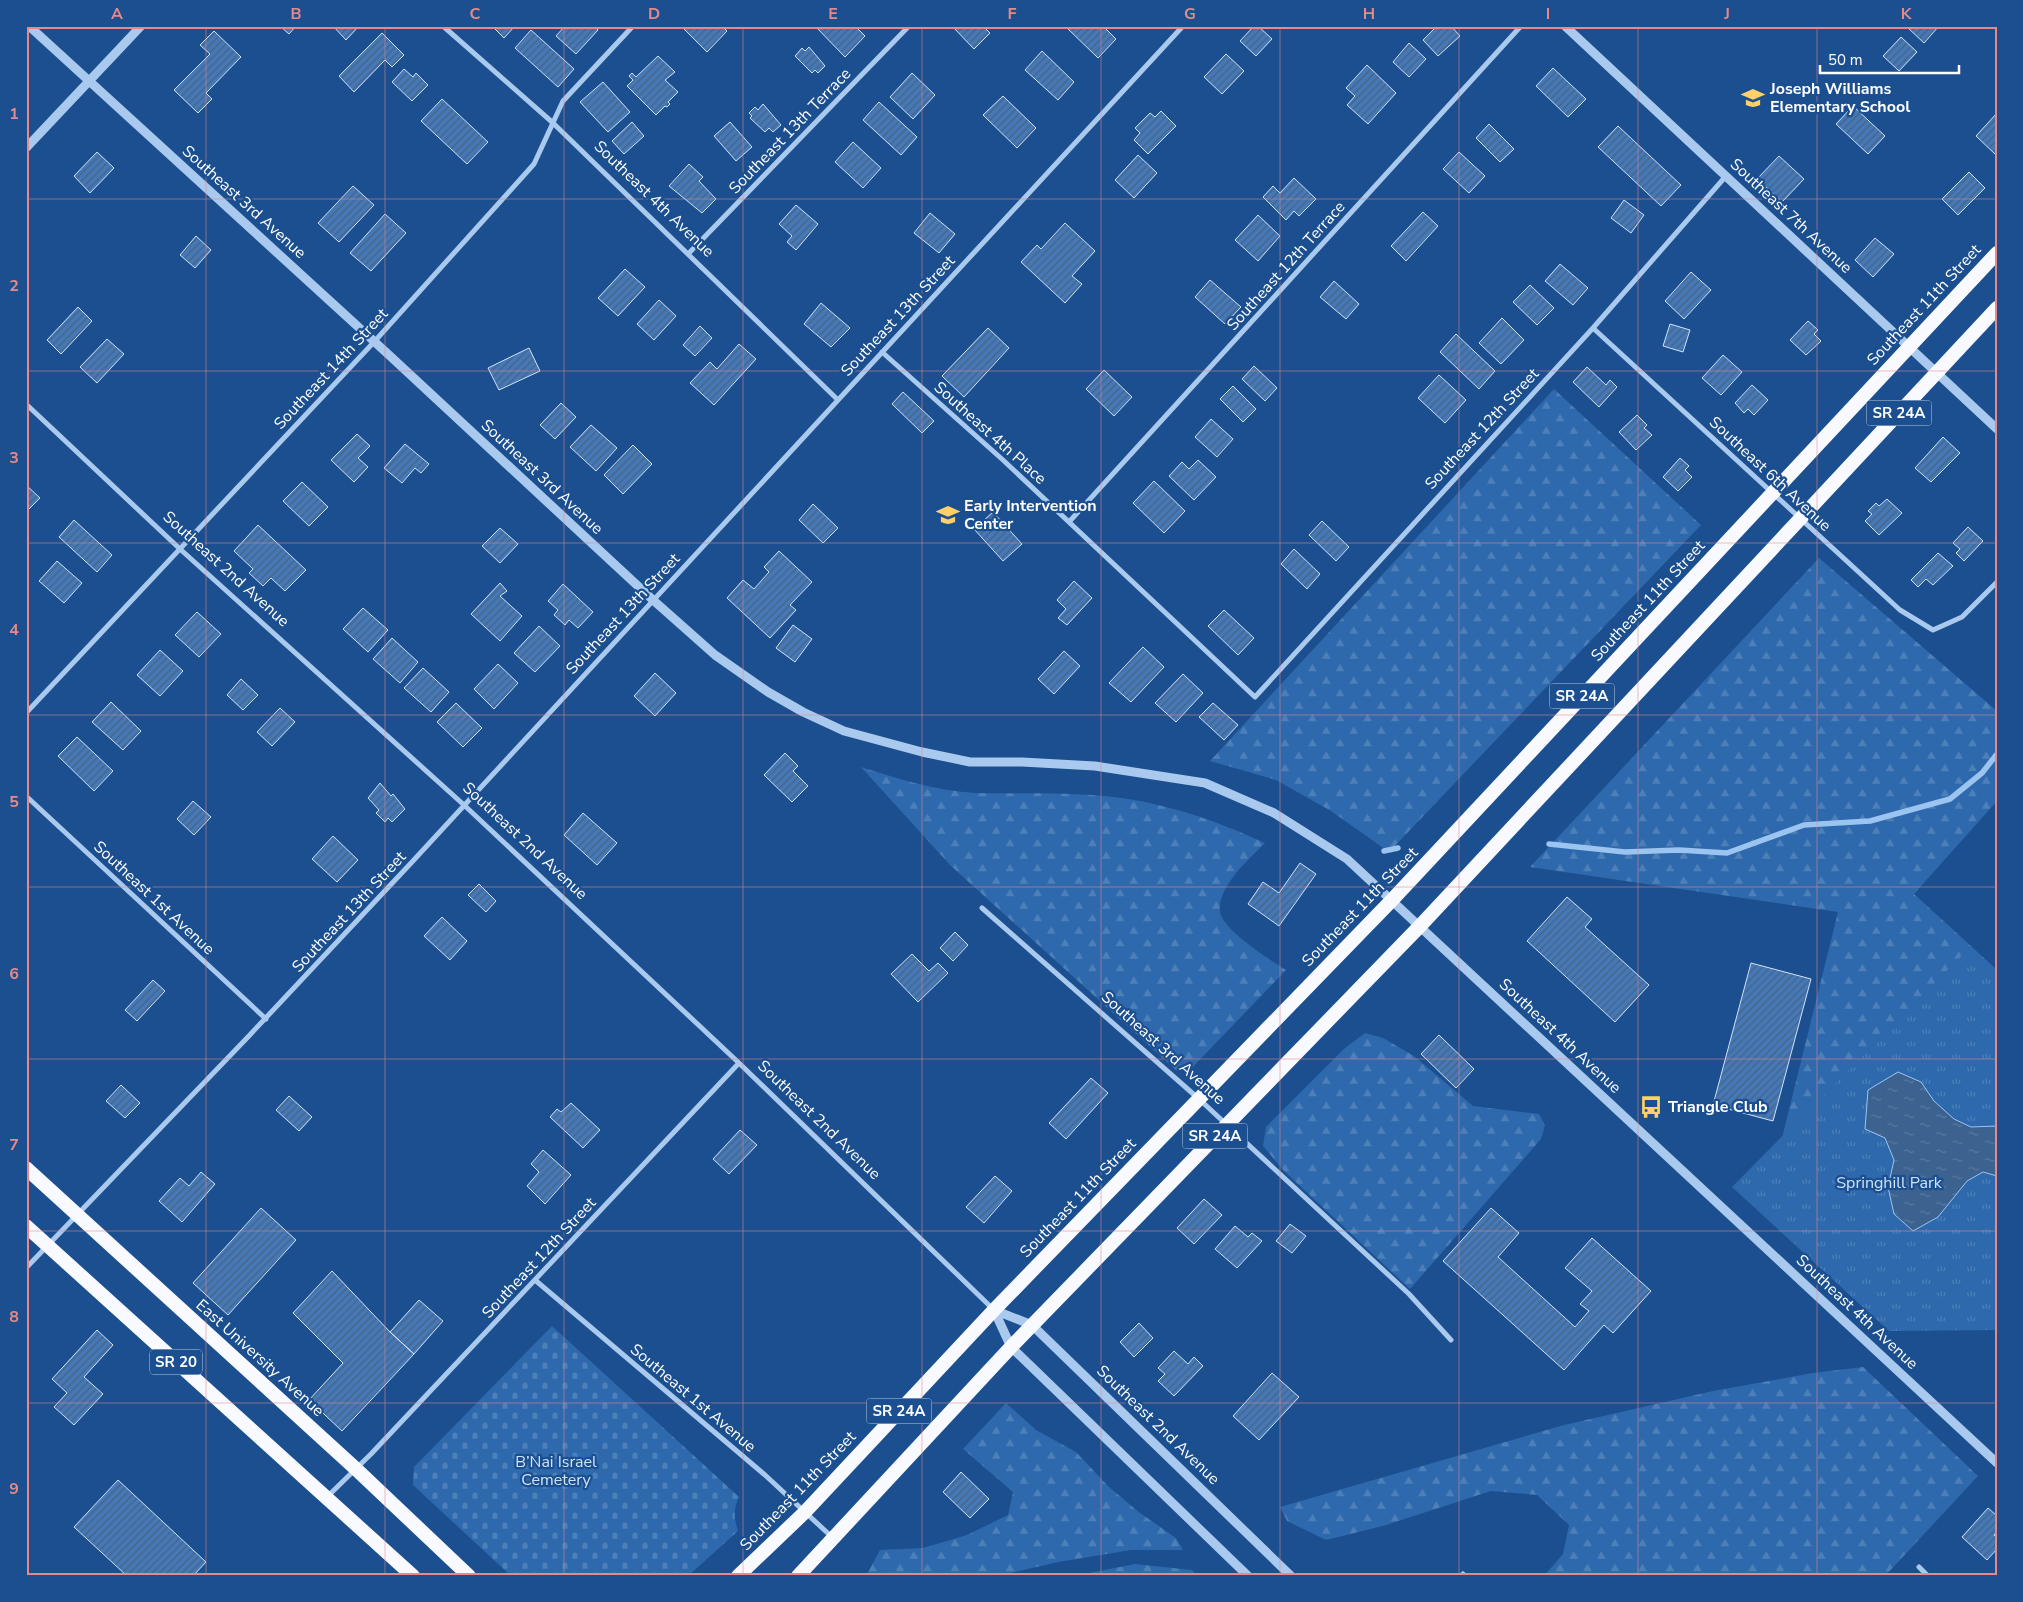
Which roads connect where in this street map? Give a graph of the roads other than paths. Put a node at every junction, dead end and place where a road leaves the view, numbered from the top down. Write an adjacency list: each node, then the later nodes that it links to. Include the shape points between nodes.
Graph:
1 (29, 26): 9 (street, Southeast 3rd Avenue)
2 (141, 26): 9 (street)
3 (443, 26): 10 (street, Southeast 4th Avenue)
4 (633, 26): 10 (street, Southeast 14th Street, via 563,101)
5 (909, 26): 13 (street, Southeast 13th Terrace)
6 (1183, 26): 19 (street, Southeast 13th Street)
7 (1521, 26): 26 (street, Southeast 12th Terrace)
8 (1565, 26): 12 (street, Southeast 7th Avenue)
9 (89, 81): 11 (street); 17 (street, Southeast 3rd Avenue)
10 (552, 122): 13 (street, Southeast 4th Avenue); 17 (street, Southeast 14th Street, via 534,164)
11 (26, 148)
12 (1726, 176): 16 (street, Southeast 12th Street); 18 (street, Southeast 7th Avenue)
13 (689, 253): 21 (street, Southeast 4th Avenue)
14 (1997, 253): 18 (highway, Southeast 11th Street / SR 24A)
15 (1997, 308): 20 (highway, SR 24A)
16 (1593, 328): 24 (street, Southeast 6th Avenue); 30 (street, Southeast 12th Street)
17 (374, 342): 27 (street, Southeast 14th Street); 29 (street, Southeast 3rd Avenue)
18 (1909, 346): 20 (street, Southeast 7th Avenue); 24 (highway, Southeast 11th Street / SR 24A)
19 (882, 352): 21 (street, Southeast 13th Street); 26 (street, Southeast 4th Place)
20 (1937, 372): 23 (street, Southeast 7th Avenue); 25 (highway, SR 24A)
21 (838, 400): 29 (street, Southeast 13th Street)
22 (26, 404): 27 (street, Southeast 2nd Avenue)
23 (1997, 429)
24 (1773, 493): 25 (street, Southeast 6th Avenue); 35 (highway, Southeast 11th Street / SR 24A)
25 (1800, 518): 28 (street, Southeast 6th Avenue, via 1900,610 1933,630 1962,617); 37 (highway, SR 24A)
26 (1069, 522): 30 (street, Southeast 4th Place)
27 (180, 549): 31 (street, Southeast 14th Street); 34 (street, Southeast 2nd Avenue)
28 (1997, 582)
29 (653, 600): 32 (street, Southeast 3rd Avenue, via 715,655 768,692 844,731 970,762 1022,762); 34 (street, Southeast 13th Street)
30 (1255, 697)
31 (26, 713)
32 (1124, 770): 35 (street, Southeast 4th Avenue, via 1205,783 1274,813 1347,859)
33 (26, 796): 38 (street, Southeast 1st Avenue)
34 (464, 805): 38 (street, Southeast 13th Street); 39 (street, Southeast 2nd Avenue)
35 (1392, 900): 37 (street, Southeast 4th Avenue); 40 (highway, Southeast 11th Street / SR 24A)
36 (982, 908): 40 (street, Southeast 3rd Avenue)
37 (1420, 926): 41 (highway, SR 24A); 52 (street, Southeast 4th Avenue)
38 (266, 1019): 43 (street, Southeast 13th Street)
39 (739, 1063): 47 (street, Southeast 12th Street); 48 (street, Southeast 2nd Avenue)
40 (1199, 1099): 41 (street, Southeast 3rd Avenue); 48 (highway, Southeast 11th Street / SR 24A)
41 (1227, 1125): 49 (highway, SR 24A); 50 (street, Southeast 3rd Avenue, via 1409,1294)
42 (26, 1168): 43 (highway, East University Avenue / SR 20)
43 (77, 1215): 45 (street, Southeast 13th Street); 53 (highway, East University Avenue / SR 20)
44 (26, 1226): 45 (highway, SR 20)
45 (48, 1246): 46 (street, Southeast 13th Street); 54 (highway, SR 20)
46 (26, 1268)
47 (535, 1280): 53 (street, Southeast 12th Street); 55 (street, Southeast 1st Avenue)
48 (994, 1310): 49 (street, Southeast 2nd Avenue); 51 (street, Southeast 2nd Avenue); 55 (highway, Southeast 11th Street / SR 24A)
49 (1032, 1325): 51 (highway, SR 24A); 63 (street, Southeast 2nd Avenue)
50 (1451, 1340)
51 (1011, 1347): 56 (highway, SR 24A); 62 (street, Southeast 2nd Avenue)
52 (1997, 1463)
53 (356, 1469): 54 (street, Southeast 12th Street); 59 (highway, East University Avenue / SR 20)
54 (326, 1498): 58 (highway, SR 20)
55 (805, 1512): 56 (street, Southeast 1st Avenue); 60 (highway, Southeast 11th Street / SR 24A)
56 (833, 1538): 61 (highway, SR 24A)
57 (1919, 1567): 64 (street)
58 (412, 1576)
59 (470, 1576)
60 (738, 1576)
61 (798, 1576)
62 (1248, 1576)
63 (1291, 1576)
64 (1928, 1576)

